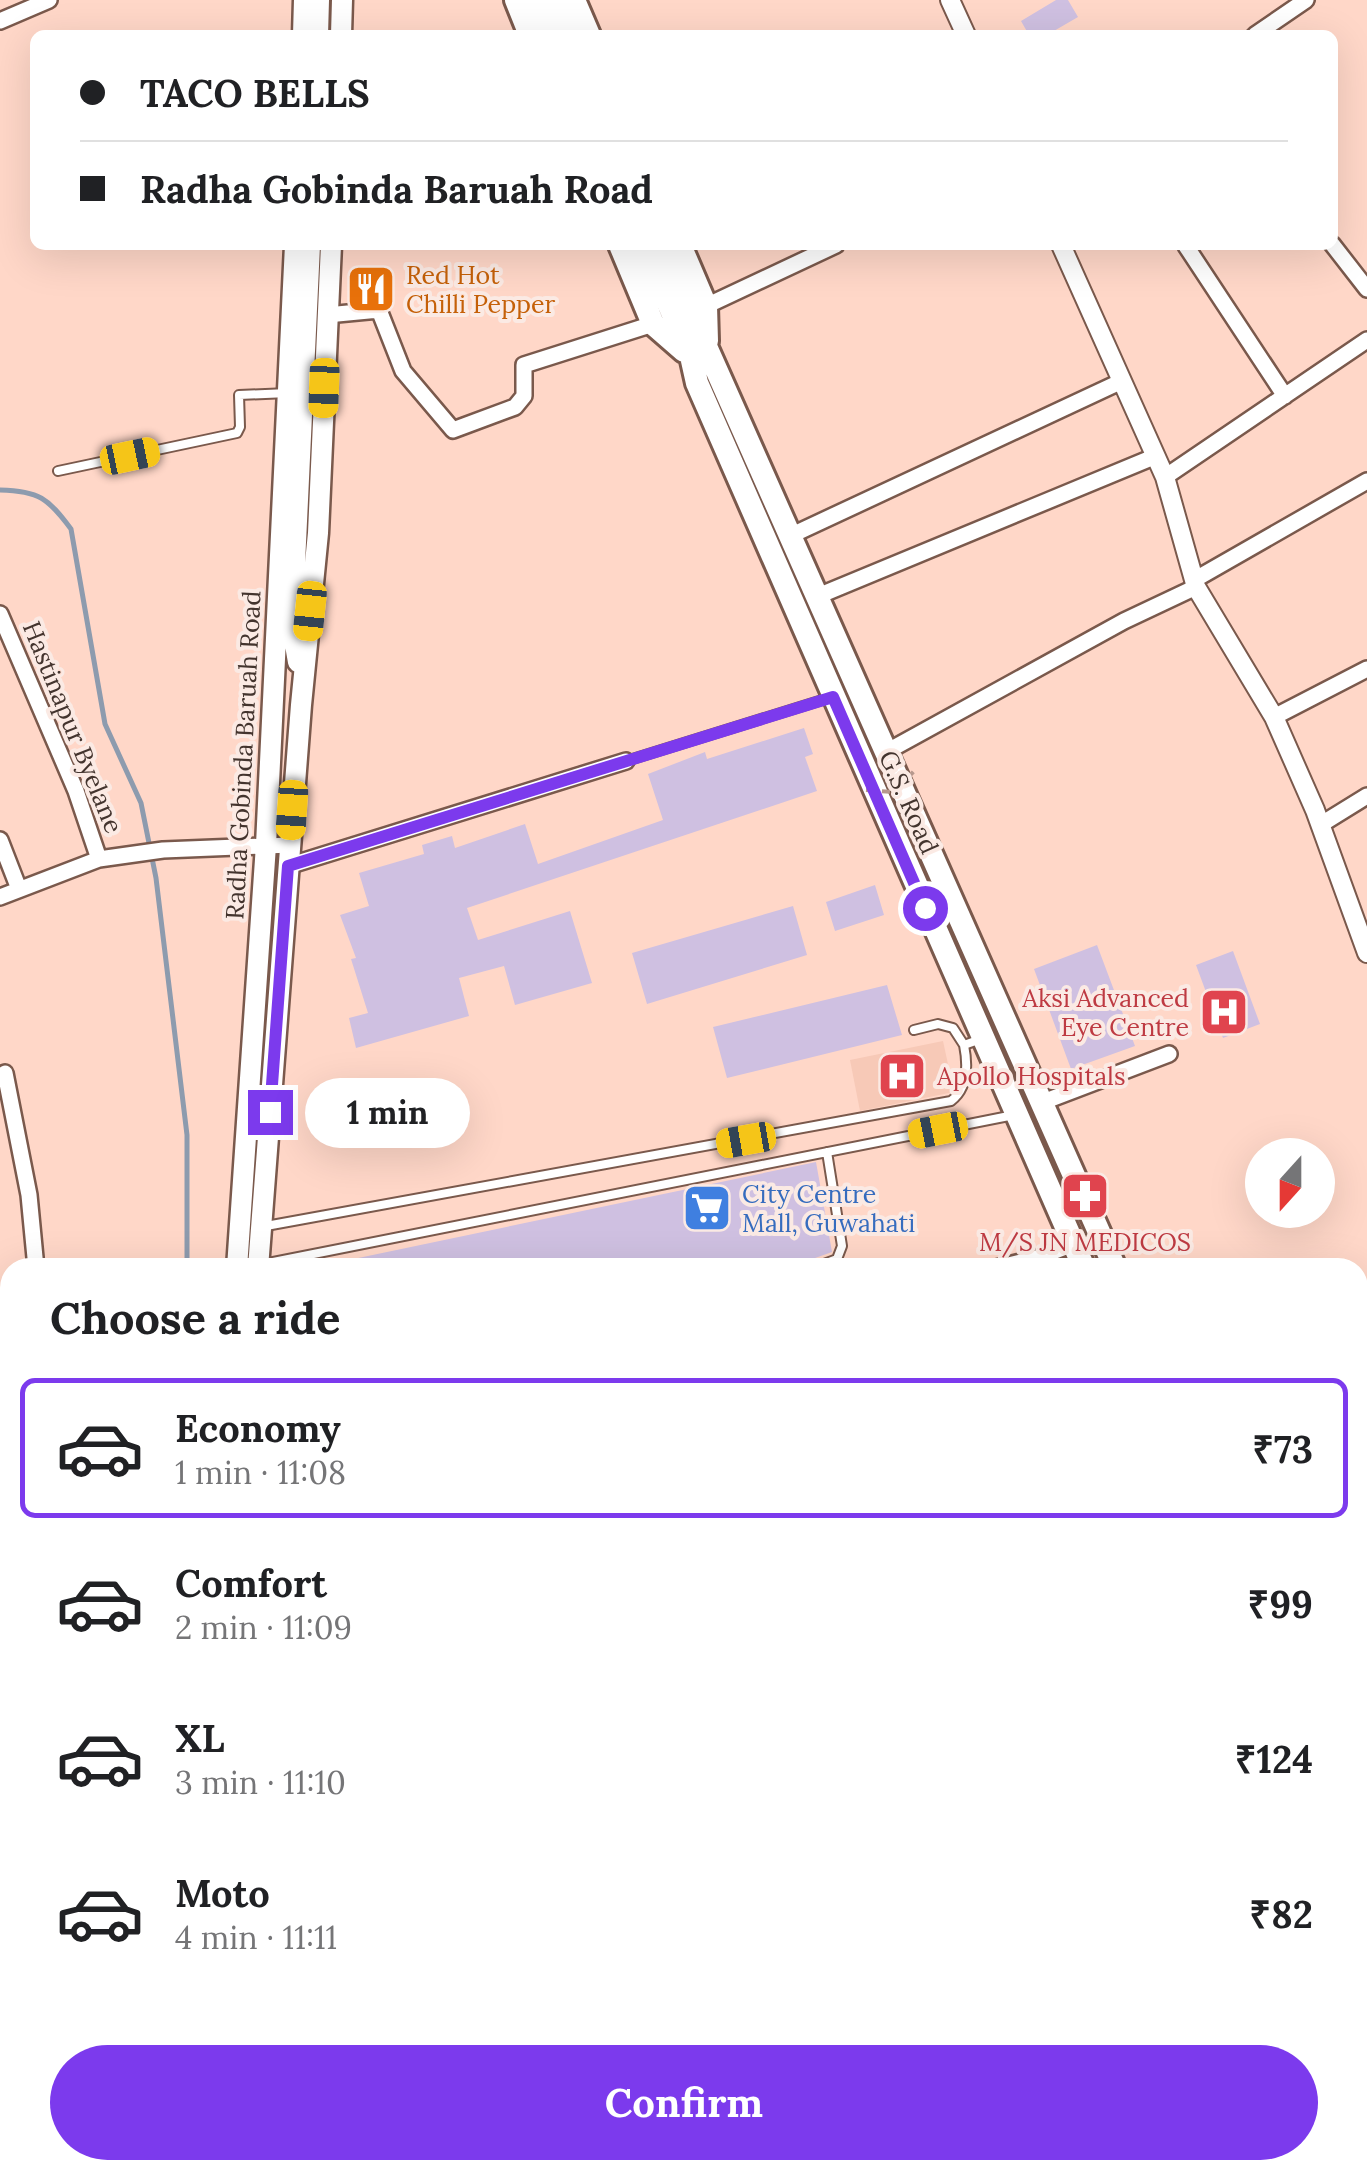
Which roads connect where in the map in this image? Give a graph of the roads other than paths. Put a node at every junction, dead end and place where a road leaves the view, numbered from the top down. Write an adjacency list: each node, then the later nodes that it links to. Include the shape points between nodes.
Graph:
1 (49, 0): 11 (street)
2 (304, 0): 12 (main road)
3 (320, 0): 13 (main road)
4 (342, 0): 14 (main road)
5 (516, 0): 15 (main road)
6 (537, 0): 16 (main road)
7 (556, 0): 17 (main road)
8 (574, 0): 18 (main road)
9 (950, 0): 19 (street)
10 (1306, 0): 20 (street)
11 (0, 21)
12 (303, 30)
13 (318, 30)
14 (341, 30)
15 (528, 30)
16 (550, 30)
17 (569, 30)
18 (587, 30)
19 (964, 30)
20 (1262, 30)
21 (295, 250): 38 (main road, Radha Gobinda Baruah Road)
22 (310, 250): 48 (main road)
23 (331, 250): 34 (main road, Radha Gobinda Baruah Road)
24 (624, 250): 33 (main road)
25 (646, 250): 33 (main road)
26 (662, 250): 33 (main road)
27 (680, 250): 33 (main road)
28 (825, 250): 33 (street)
29 (1062, 250): 37 (street)
30 (1189, 250): 39 (street)
31 (1337, 250): 32 (street)
32 (1367, 289)
33 (680, 314): 34 (street, via 524,365 524,396 515,407 453,430 403,372 379,310); 36 (main road); 36 (main road)
34 (327, 315): 51 (main road, Radha Gobinda Baruah Road, via 318,533)
35 (1367, 340): 39 (street)
36 (699, 354): 44 (main road, G.S. Road, via 720,372); 52 (main road, G.S. Road, via 697,383)
37 (1122, 382): 40 (street); 44 (street)
38 (288, 393): 41 (lane, via 239,395 236,433); 50 (main road, Radha Gobinda Baruah Road)
39 (1284, 396): 42 (street)
40 (1156, 456): 42 (street); 46 (street)
41 (58, 471)
42 (1165, 477): 45 (street)
43 (1367, 481): 45 (street)
44 (792, 536): 46 (main road, G.S. Road)
45 (1195, 584): 53 (street); 54 (street)
46 (818, 596): 54 (main road, G.S. Road)
47 (0, 614): 61 (street, Hastinapur Byelane)
48 (293, 620): 50 (main road); 51 (main road)
49 (1367, 668): 53 (street)
50 (272, 685): 59 (main road, Radha Gobinda Baruah Road)
51 (302, 690): 60 (main road, Radha Gobinda Baruah Road)
52 (833, 697): 55 (lane); 67 (main road, G.S. Road)
53 (1274, 717): 57 (street)
54 (886, 752): 71 (main road, G.S. Road)
55 (626, 761): 60 (street)
56 (1367, 796): 57 (street)
57 (1320, 825): 64 (street)
58 (0, 840): 62 (street)
59 (266, 845): 60 (street); 61 (street); 78 (main road, Radha Gobinda Baruah Road)
60 (289, 855): 74 (main road, Radha Gobinda Baruah Road)
61 (99, 859): 62 (street)
62 (19, 890): 63 (street)
63 (0, 898)
64 (1363, 931): 65 (street)
65 (1367, 952)
66 (914, 1030): 67 (lane, via 938,1024)
67 (978, 1046): 69 (lane); 69 (lane); 72 (main road, G.S. Road)
68 (1169, 1054): 71 (street)
69 (966, 1060): 74 (lane, via 962,1088 950,1101)
70 (5, 1073): 77 (street)
71 (1042, 1102): 85 (main road, G.S. Road)
72 (1015, 1114): 73 (lane); 75 (main road, G.S. Road)
73 (827, 1152): 76 (lane); 82 (lane, via 842,1246)
74 (261, 1226): 79 (main road, Radha Gobinda Baruah Road)
75 (1073, 1244): 83 (street); 84 (main road, G.S. Road)
76 (312, 1253): 80 (lane); 81 (lane)
77 (35, 1258)
78 (252, 1258)
79 (254, 1258)
80 (289, 1258)
81 (313, 1258)
82 (837, 1258)
83 (1037, 1258)
84 (1079, 1258)
85 (1111, 1258)

